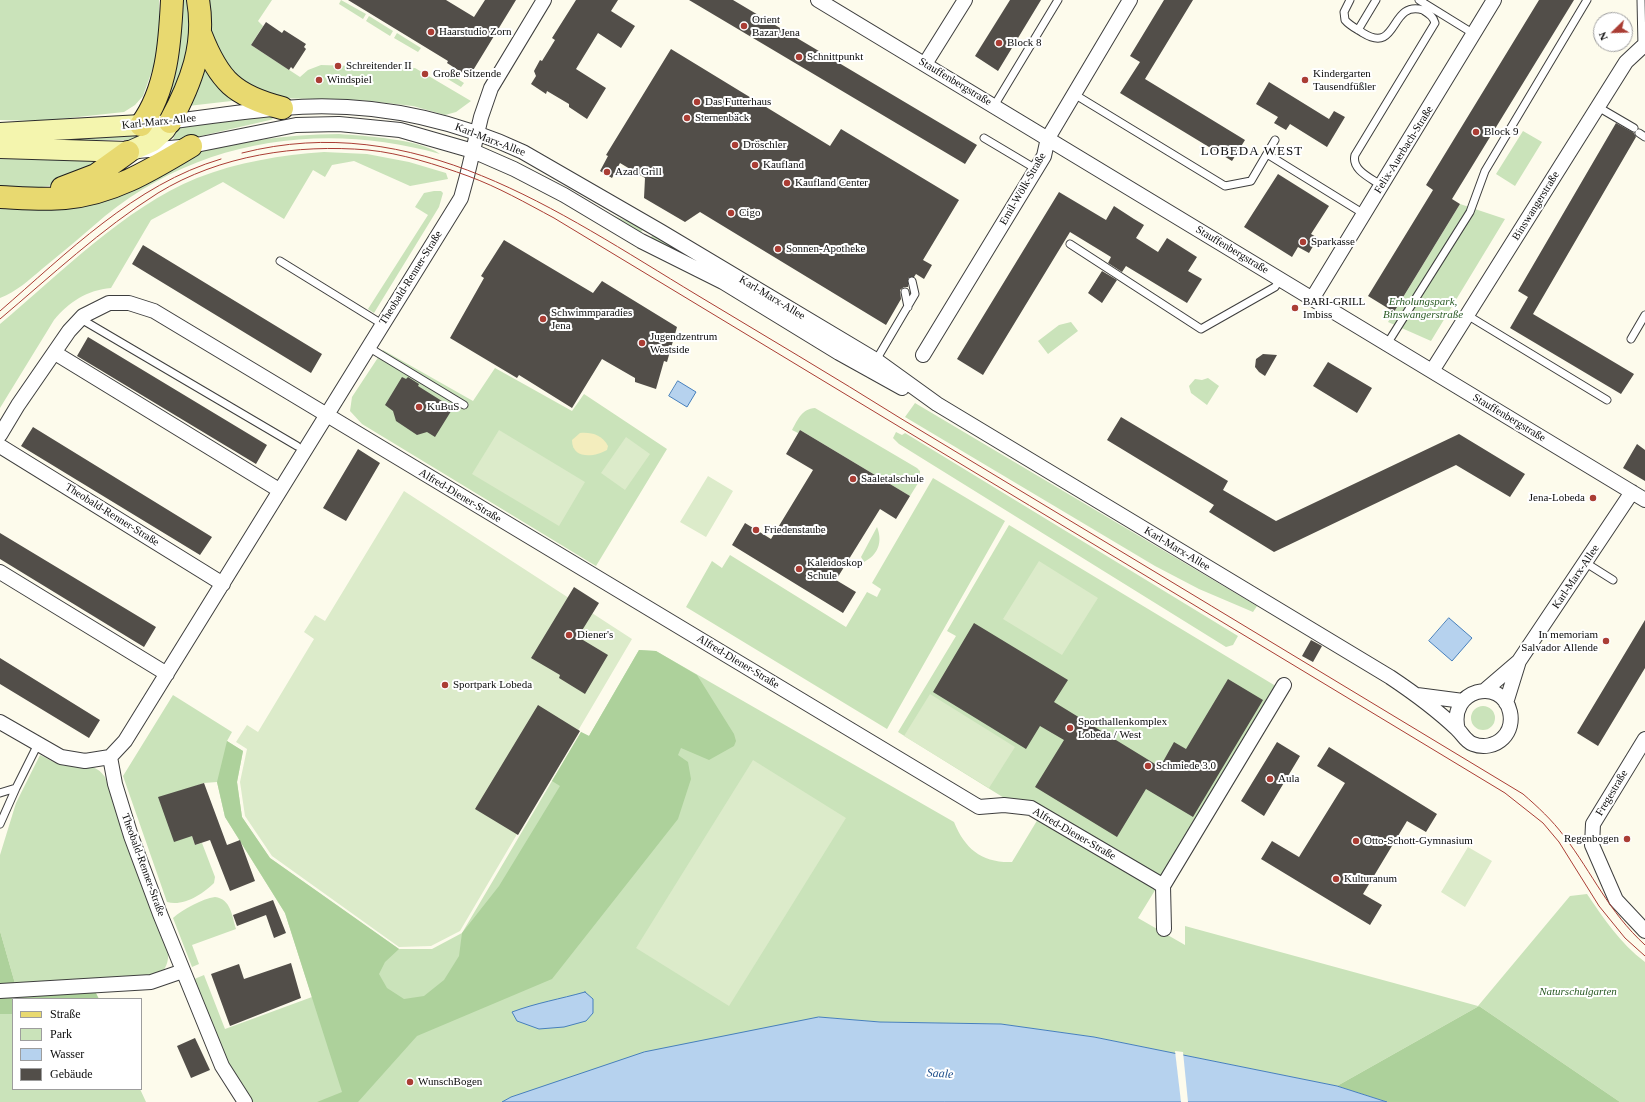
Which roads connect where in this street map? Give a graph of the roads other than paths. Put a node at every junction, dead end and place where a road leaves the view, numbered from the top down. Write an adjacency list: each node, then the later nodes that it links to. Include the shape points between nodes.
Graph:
1 (172, 0): 24 (main road, via 169,40 162,78 156,101)
2 (198, 0): 16 (main road)
3 (544, 0): 26 (street, Theobald-Renner-Straße, via 491,88)
4 (818, 0): 18 (street, Stauffenbergstraße)
5 (965, 0): 18 (street)
6 (1058, 0): 20 (lane)
7 (1130, 0): 19 (street, Emil-Wölk-Straße)
8 (1350, 0): 14 (lane, via 1345,8 1344,17)
9 (1376, 0): 14 (lane)
10 (1420, 0): 15 (lane)
11 (1494, 0): 15 (street, Felix-Auerbach-Straße)
12 (1587, 0): 52 (lane, via 1485,172 1470,212)
13 (1641, 0): 17 (lane)
14 (1358, 30): 37 (lane, via 1373,38 1382,37 1388,32 1401,10 1413,4 1431,15 1435,23 1355,155 1357,168)
15 (1474, 34): 37 (street, Felix-Auerbach-Straße)
16 (201, 35): 22 (main road, via 212,62 232,87 259,102); 23 (main road, via 192,71)
17 (1643, 47): 21 (street, Binswangerstraße, via 1626,62)
18 (925, 64): 20 (street, Stauffenbergstraße)
19 (1074, 94): 29 (street, Emil-Wölk-Straße); 35 (lane, via 1225,186 1251,181)
20 (994, 106): 29 (street, Stauffenbergstraße)
21 (1598, 107): 27 (lane); 47 (street, Binswangerstraße)
22 (282, 108): 23 (street, Karl-Marx-Allee); 26 (street, Karl-Marx-Allee, via 376,109 441,122)
23 (170, 122): 24 (street, Karl-Marx-Allee); 33 (main road, via 153,141)
24 (141, 125): 25 (main road, Karl-Marx-Allee)
25 (0, 133)
26 (477, 133): 34 (street, Theobald-Renner-Straße); 56 (street, Karl-Marx-Allee, via 530,155)
27 (1639, 133)
28 (984, 138): 36 (lane)
29 (1048, 138): 36 (street, Emil-Wölk-Straße, via 1044,156); 42 (street, Stauffenbergstraße)
30 (1275, 140): 35 (lane)
31 (191, 146): 33 (street, Karl-Marx-Allee); 34 (street, Karl-Marx-Allee, via 296,125 340,124 400,130); 38 (main road, via 143,174 91,194 38,200)
32 (0, 148): 33 (main road, Karl-Marx-Allee)
33 (128, 152): 38 (main road, via 108,168 81,182 61,189)
34 (473, 152): 50 (street, Theobald-Renner-Straße, via 461,198); 56 (street, Karl-Marx-Allee, via 514,169 564,195 641,241 723,282)
35 (1267, 154): 39 (lane)
36 (1036, 169): 55 (street, Emil-Wölk-Straße)
37 (1382, 186): 39 (street, Felix-Auerbach-Straße)
38 (4, 197)
39 (1364, 214): 45 (street, Felix-Auerbach-Straße)
40 (1070, 244): 42 (lane, via 1201,329 1275,287)
41 (280, 261): 50 (lane)
42 (1280, 280): 45 (street, Stauffenbergstraße)
43 (912, 281): 46 (lane, via 915,294)
44 (905, 292): 46 (lane)
45 (1312, 299): 52 (street, Stauffenbergstraße)
46 (908, 307): 56 (lane)
47 (1467, 315): 57 (street, Binswangerstraße); 58 (lane)
48 (1645, 315): 51 (lane)
49 (81, 319): 54 (street, via 69,331); 60 (street, via 109,303 129,303 154,311); 63 (lane)
50 (382, 324): 53 (street, Theobald-Renner-Straße)
51 (1631, 339)
52 (1387, 344): 57 (street, Stauffenbergstraße)
53 (368, 347): 59 (lane); 60 (street, Theobald-Renner-Straße)
54 (55, 353): 61 (street, via 18,405); 64 (street)
55 (924, 355)
56 (872, 365): 75 (street, Karl-Marx-Allee)
57 (1432, 371): 65 (street, Stauffenbergstraße)
58 (1607, 400)
59 (464, 405)
60 (325, 415): 64 (street, Theobald-Renner-Straße); 86 (street, Alfred-Diener-Straße, via 979,807 1004,805 1031,808)
61 (0, 436)
62 (0, 446): 70 (street, Theobald-Renner-Straße)
63 (297, 446)
64 (279, 490): 70 (street, Theobald-Renner-Straße)
65 (1632, 492): 66 (street, Stauffenbergstraße); 67 (street, Karl-Marx-Allee)
66 (1645, 500)
67 (1586, 563): 69 (lane); 71 (street, Karl-Marx-Allee)
68 (0, 572): 72 (street)
69 (1613, 580)
70 (223, 584): 72 (street, Theobald-Renner-Straße)
71 (1519, 662): 74 (street, Karl-Marx-Allee); 77 (street, Karl-Marx-Allee)
72 (167, 674): 82 (street, Theobald-Renner-Straße, via 125,741)
73 (1284, 685): 86 (street)
74 (1484, 691): 76 (street, Karl-Marx-Allee, via 1472,694); 77 (street, via 1497,695)
75 (1417, 695): 76 (street, Karl-Marx-Allee); 79 (street, Karl-Marx-Allee)
76 (1462, 701): 79 (street, via 1456,715)
77 (1506, 703): 79 (street, Karl-Marx-Allee, via 1511,721 1504,737 1497,743 1479,746 1464,738)
78 (0, 722): 81 (street)
79 (1458, 730)
80 (1645, 739): 88 (street, Fregestraße, via 1593,824 1592,845 1616,900)
81 (38, 744): 82 (street, via 61,757 85,761); 83 (lane)
82 (110, 757): 89 (street, Theobald-Renner-Straße, via 115,784 131,836)
83 (16, 788): 84 (lane); 85 (lane)
84 (0, 793)
85 (0, 824)
86 (1160, 884): 87 (street)
87 (1164, 929)
88 (1645, 931)
89 (183, 971): 90 (street, via 151,982); 91 (street, Theobald-Renner-Straße, via 222,1066)
90 (0, 991)
91 (245, 1102)

